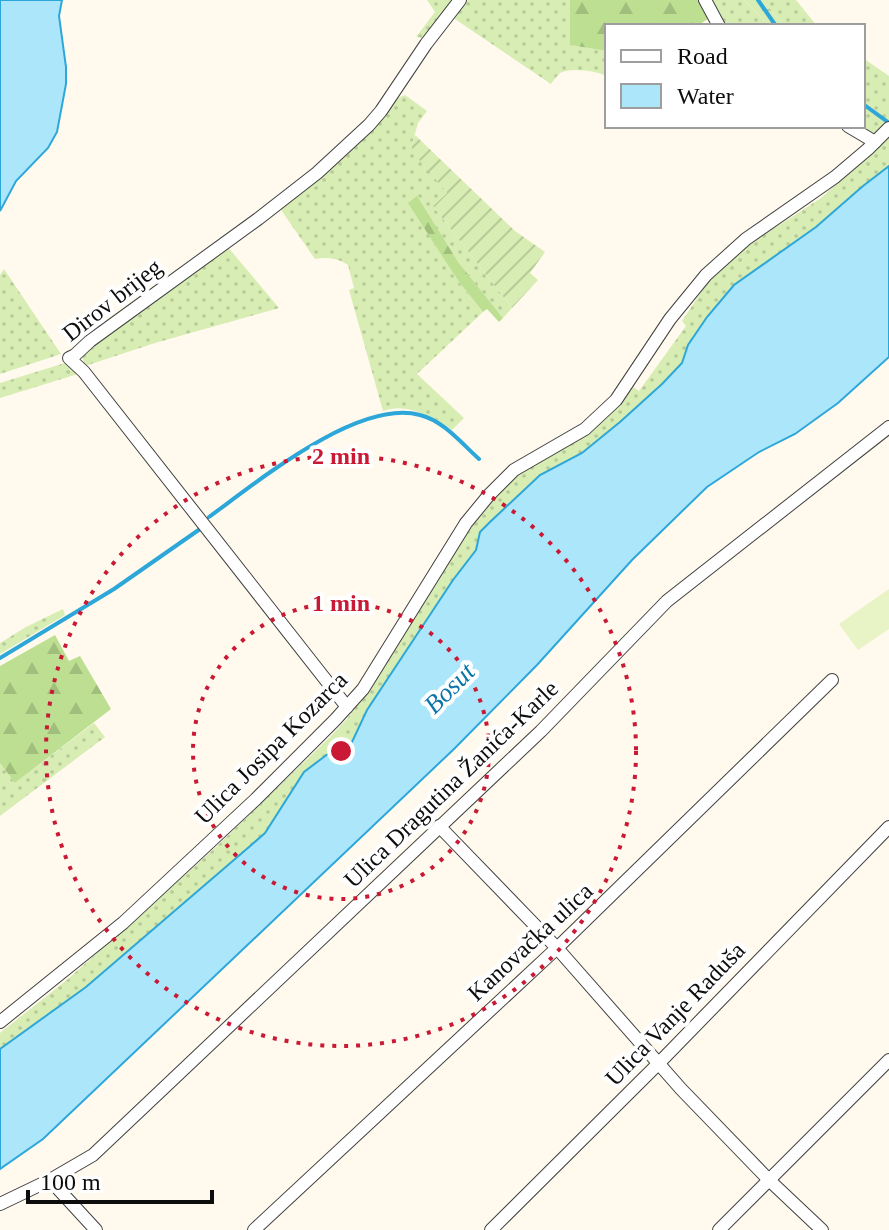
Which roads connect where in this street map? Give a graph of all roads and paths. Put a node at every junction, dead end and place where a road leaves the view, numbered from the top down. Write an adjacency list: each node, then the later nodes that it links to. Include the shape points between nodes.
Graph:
1 (460, 0): 8 (street, Dirov brijeg, via 381,111 317,173 69,358)
2 (706, 1): 3 (street)
3 (718, 24)
4 (856, 128): 5 (street, Ulica Josipa Kozarca)
5 (882, 134): 8 (street, Ulica Josipa Kozarca, via 706,275 616,400 585,429 514,470 489,495)
6 (889, 427): 9 (street, Ulica Dragutina Žanića-Karle, via 667,601 541,731)
7 (832, 680): 11 (street, Kanovačka ulica)
8 (347, 707): 12 (street, Ulica Josipa Kozarca, via 123,923)
9 (439, 826): 11 (street); 15 (street, Ulica Dragutina Žanića-Karle, via 93,1155)
10 (889, 827): 14 (street, Ulica Vanje Raduša)
11 (557, 948): 14 (street); 19 (street, Kanovačka ulica)
12 (0, 1022)
13 (889, 1060): 16 (street)
14 (658, 1064): 16 (street); 20 (street, Ulica Vanje Raduša)
15 (50, 1180): 17 (street, Ulica Dragutina Žanića-Karle); 18 (street)
16 (769, 1180): 21 (street); 22 (street)
17 (0, 1204)
18 (96, 1230)
19 (254, 1230)
20 (491, 1230)
21 (719, 1230)
22 (822, 1230)

